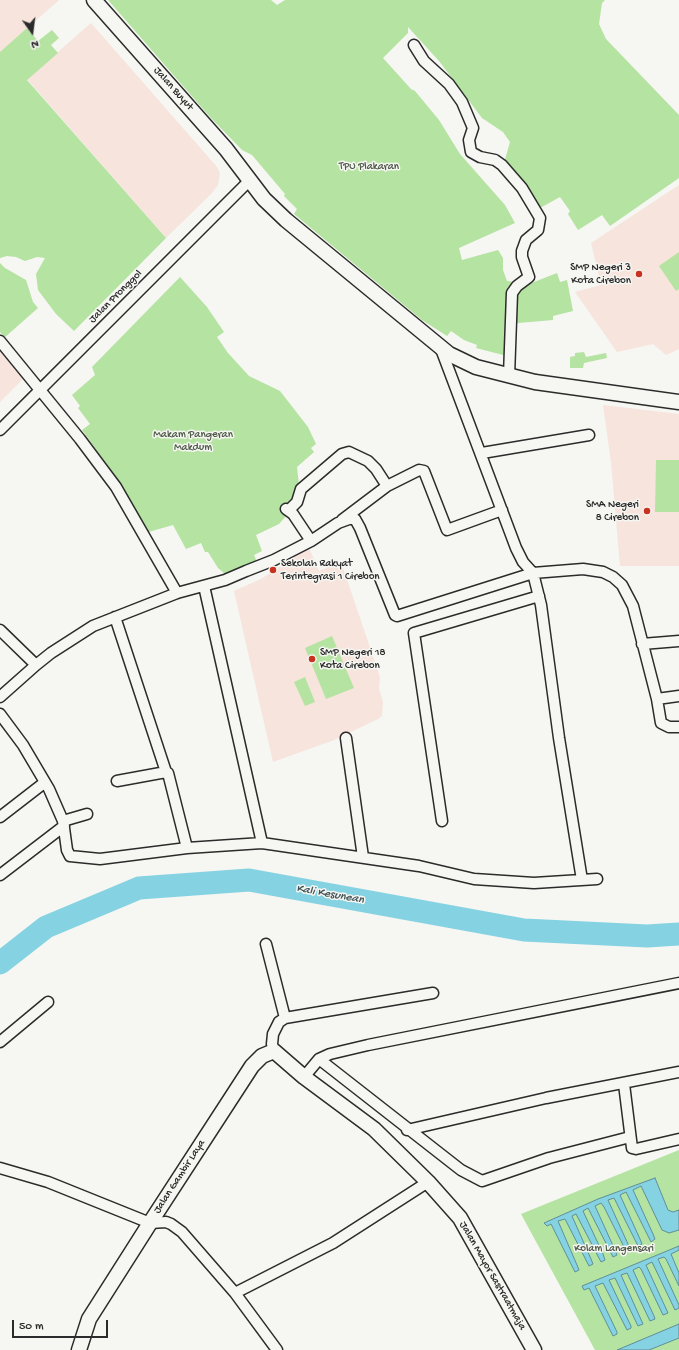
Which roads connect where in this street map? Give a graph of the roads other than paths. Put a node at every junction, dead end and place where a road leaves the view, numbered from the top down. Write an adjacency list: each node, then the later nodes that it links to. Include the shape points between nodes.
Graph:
1 (94, 0): 3 (street, Jalan Buyut, via 226,149)
2 (414, 45): 6 (street, via 424,61 462,102 473,128 469,140 471,152 502,164 522,188 540,218 538,230 526,240 522,251 528,277 512,293)
3 (249, 181): 5 (street, Jalan Buyut, via 286,220); 7 (street, Jalan Pronggol)
4 (0, 341): 7 (street)
5 (441, 349): 6 (street, Jalan Buyut, via 467,364); 11 (street)
6 (509, 376): 8 (street, Jalan Buyut, via 535,382)
7 (39, 391): 9 (street, Jalan Pronggol); 18 (street, via 116,487)
8 (679, 402)
9 (0, 430)
10 (589, 435): 11 (street)
11 (482, 453): 13 (street)
12 (387, 486): 13 (street, via 418,470 424,471 447,530); 14 (street); 15 (street, via 368,461 349,452 342,454 301,489 297,502 287,510)
13 (502, 510): 16 (street, via 516,548 523,562)
14 (338, 523): 15 (street); 16 (street, via 355,520 397,616)
15 (311, 541): 17 (street, via 260,566)
16 (533, 573): 19 (street); 23 (street, via 583,569 603,572 613,577 622,585 633,606)
17 (204, 586): 18 (street); 38 (street)
18 (177, 593): 20 (street)
19 (539, 596): 36 (street, via 414,633); 43 (street)
20 (115, 617): 24 (street, via 93,626); 31 (street)
21 (0, 630): 24 (street)
22 (679, 641): 23 (street)
23 (642, 644): 27 (street)
24 (36, 665): 26 (street)
25 (679, 696): 27 (street)
26 (0, 697)
27 (657, 699): 29 (street, via 661,723 669,727)
28 (0, 714): 33 (street, via 23,745)
29 (679, 727)
30 (346, 738): 40 (street)
31 (166, 772): 32 (street); 39 (street)
32 (118, 781)
33 (44, 783): 35 (street); 37 (street)
34 (87, 814): 37 (street)
35 (0, 817)
36 (442, 821)
37 (64, 824): 39 (street, via 66,850 70,856 77,858 118,858); 41 (street)
38 (262, 843): 39 (street); 40 (street)
39 (187, 848)
40 (363, 857): 43 (street, via 420,866 474,879 534,883)
41 (0, 875)
42 (597, 879): 43 (street)
43 (582, 880)
44 (266, 944): 48 (street)
45 (679, 983): 51 (street, via 368,1045)
46 (433, 993): 48 (street)
47 (48, 1002): 49 (street)
48 (285, 1018): 50 (street, via 278,1022 273,1034)
49 (0, 1042)
50 (274, 1051): 53 (street); 60 (street, Jalan Gambir Laya, via 262,1056 252,1066)
51 (319, 1059): 53 (street); 55 (street)
52 (679, 1072): 54 (street)
53 (304, 1077): 59 (street, Jalan Mayor Sastraatmaja, via 374,1129)
54 (624, 1084): 55 (street, via 546,1098); 56 (street)
55 (407, 1130): 56 (street, via 461,1170 482,1181 549,1158)
56 (630, 1137): 57 (street, via 633,1149)
57 (679, 1139)
58 (0, 1168): 60 (street, via 48,1182)
59 (428, 1182): 61 (street, via 320,1251); 64 (street, Jalan Mayor Sastraatmaja, via 460,1218)
60 (150, 1223): 61 (street, via 166,1222 182,1232); 62 (street, Jalan Gambir Laya, via 89,1319)
61 (235, 1293): 63 (street)
62 (79, 1350)
63 (277, 1350)
64 (534, 1350)

